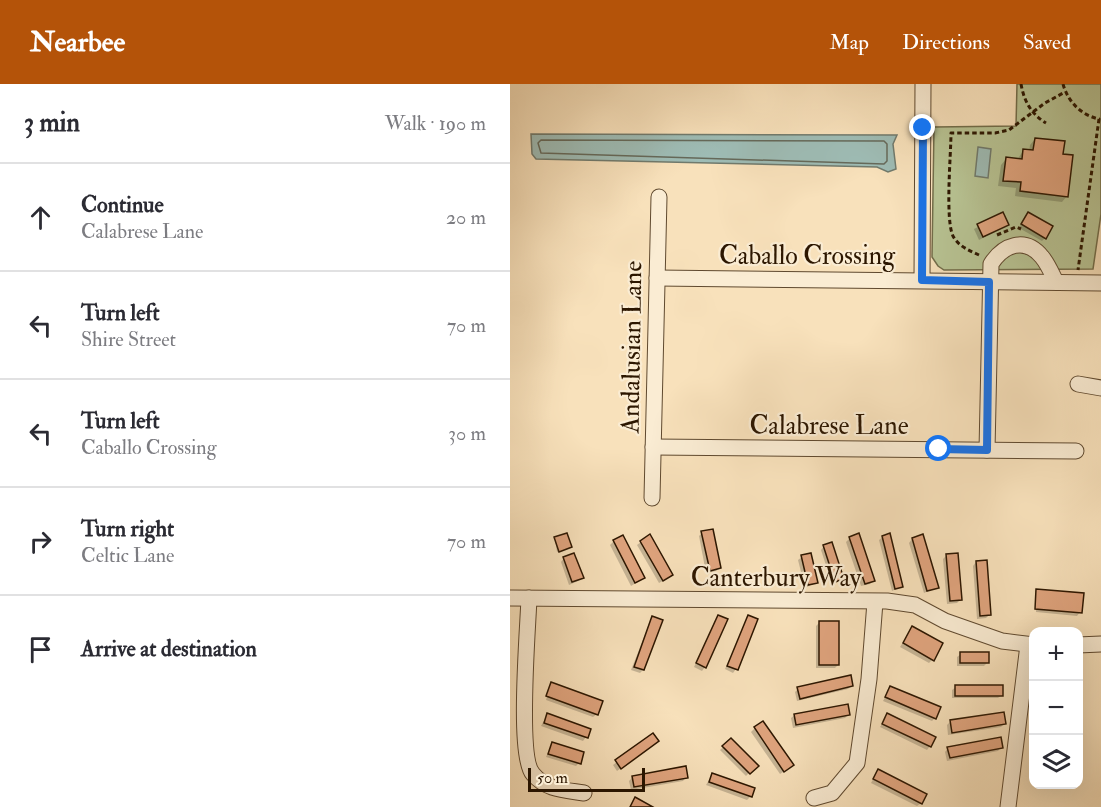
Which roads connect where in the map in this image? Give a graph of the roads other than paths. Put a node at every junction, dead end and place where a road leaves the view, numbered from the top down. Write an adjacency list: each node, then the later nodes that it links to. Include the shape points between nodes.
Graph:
1 (923, 84): 4 (street)
2 (659, 197): 3 (street, Andalusian Lane)
3 (657, 278): 4 (street, Caballo Crossing); 10 (street, Andalusian Lane)
4 (922, 280): 5 (street, Caballo Crossing)
5 (989, 282): 6 (street, Caballo Crossing); 6 (street, via 991,264 999,252 1020,245 1041,255); 11 (street)
6 (1056, 282): 7 (street, Caballo Crossing)
7 (1101, 283)
8 (1077, 384): 9 (street)
9 (1101, 388)
10 (653, 447): 11 (street, Calabrese Lane); 13 (street, Andalusian Lane)
11 (987, 450): 12 (street, Calabrese Lane)
12 (1077, 451)
13 (652, 498)
14 (510, 598): 15 (street, Canterbury Way)
15 (529, 598): 16 (street, Canterbury Way); 21 (street, via 525,714 530,772 554,789)
16 (875, 602): 17 (street, Canterbury Way, via 915,605 945,621 1002,641); 22 (street, via 857,763 832,793)
17 (1029, 645)
18 (1083, 645): 19 (street)
19 (1101, 645)
20 (1029, 659): 23 (street)
21 (584, 793)
22 (814, 798)
23 (1008, 807)

